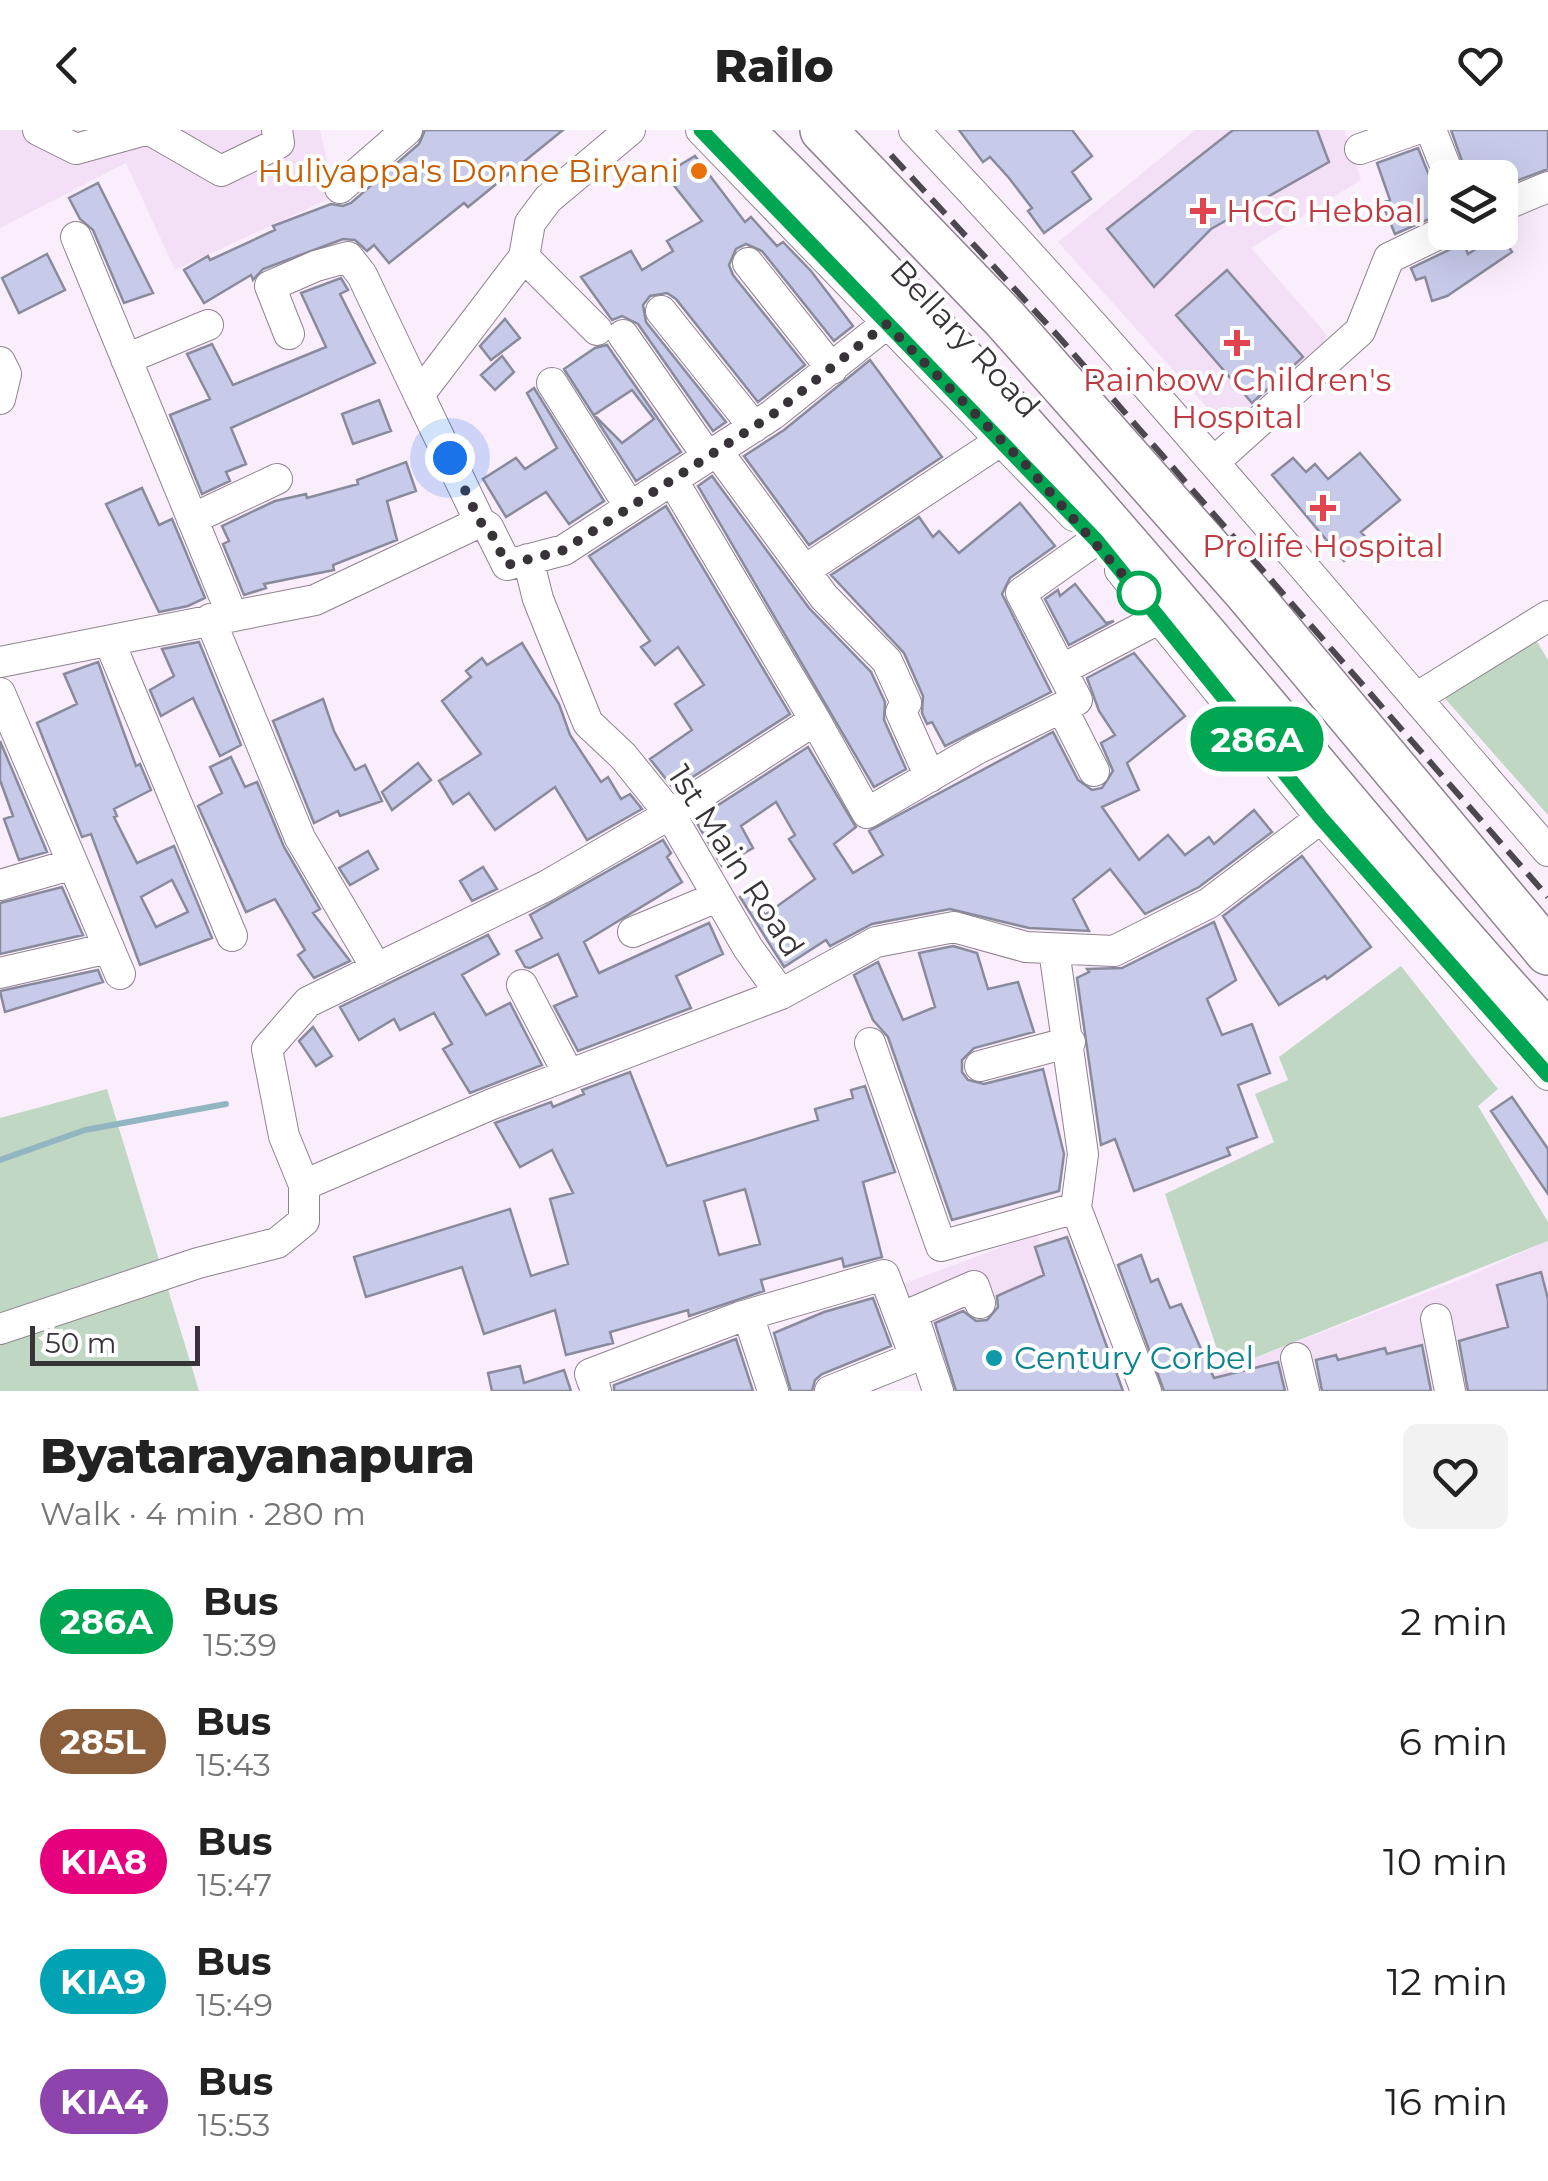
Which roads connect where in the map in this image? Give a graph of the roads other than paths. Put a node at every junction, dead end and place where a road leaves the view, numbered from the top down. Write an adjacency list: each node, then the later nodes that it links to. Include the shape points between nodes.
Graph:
1 (38, 130): 2 (street, via 76,149)
2 (148, 130): 3 (street, via 221,171 279,143)
3 (276, 130)
4 (408, 130): 17 (street)
5 (630, 130): 21 (street, via 548,199 530,223)
6 (700, 130): 25 (street)
7 (740, 130): 73 (highway, Bellary Road, via 966,365)
8 (767, 130): 72 (highway, Bellary Road, via 982,353)
9 (823, 130): 67 (highway, Bellary Road, via 1005,320 1246,591)
10 (847, 130): 63 (highway, Bellary Road, via 1020,306)
11 (914, 130): 36 (street)
12 (1414, 130): 14 (street)
13 (1431, 130): 15 (street)
14 (1360, 149)
15 (1443, 160)
16 (1548, 187): 18 (street)
17 (340, 188)
18 (1518, 200)
19 (76, 237): 27 (street)
20 (1428, 239): 36 (street, via 1389,258 1360,331)
21 (524, 256): 31 (street); 35 (street, via 610,332)
22 (748, 264): 29 (street)
23 (661, 311): 33 (street)
24 (208, 324): 27 (street)
25 (886, 324): 29 (street); 34 (street)
26 (289, 334): 31 (street, via 270,286 348,257)
27 (126, 358): 40 (street)
28 (0, 362): 32 (street, via 6,374)
29 (832, 369): 33 (street)
30 (552, 384): 39 (street)
31 (419, 395): 41 (street)
32 (0, 399)
33 (754, 426): 35 (street)
34 (1002, 440): 42 (street); 44 (street)
35 (712, 454): 38 (street); 44 (street)
36 (1214, 462): 52 (street)
37 (277, 478): 40 (street)
38 (673, 480): 39 (street); 54 (street)
39 (630, 507): 43 (street, via 564,550)
40 (192, 518): 46 (street)
41 (480, 522): 43 (street, via 507,565); 46 (street, via 315,600)
42 (1096, 540): 47 (street); 50 (street, via 1021,593)
43 (528, 558): 57 (street, 1st Main Road, via 588,723)
44 (805, 570): 56 (street, via 887,660)
45 (1548, 616): 52 (street)
46 (221, 617): 48 (street); 68 (street, via 300,838)
47 (1160, 618): 50 (street); 58 (street)
48 (110, 643): 49 (street); 65 (street)
49 (0, 662)
50 (1062, 670): 53 (street, via 1077,700)
51 (0, 693): 60 (street)
52 (1416, 698): 59 (street)
53 (1062, 708): 55 (street); 56 (street)
54 (815, 720): 56 (street, via 868,813); 57 (street)
55 (1094, 771)
56 (930, 777)
57 (670, 814): 62 (street, 1st Main Road); 68 (street, via 546,886)
58 (1321, 818): 66 (street, 1st Main Road, via 1209,903 1114,951); 78 (street)
59 (1548, 851)
60 (73, 864): 61 (street); 69 (street, via 115,961)
61 (0, 885)
62 (716, 897): 64 (street); 71 (street, 1st Main Road)
63 (1548, 916)
64 (633, 932)
65 (232, 936)
66 (1054, 950): 71 (street, 1st Main Road, via 954,927 876,942); 75 (street)
67 (1548, 952)
68 (377, 969): 79 (street, via 308,1002 266,1049 284,1136)
69 (0, 973)
70 (522, 985): 77 (street)
71 (781, 994): 77 (street)
72 (1548, 1008)
73 (1548, 1034)
74 (870, 1042): 80 (street, via 941,1246)
75 (1070, 1042): 76 (street); 80 (street, via 1083,1154)
76 (980, 1066)
77 (569, 1074): 79 (street)
78 (1548, 1075)
79 (304, 1185): 84 (street, via 304,1220 276,1242)
80 (1076, 1208): 90 (street)
81 (980, 1303): 89 (street, via 974,1286 912,1313)
82 (748, 1315): 86 (street, via 590,1374); 87 (street); 88 (street, via 884,1275 915,1356)
83 (1436, 1320): 92 (street)
84 (0, 1329)
85 (1296, 1358): 91 (street)
86 (596, 1391)
87 (773, 1391)
88 (830, 1391)
89 (938, 1391)
90 (1146, 1391)
91 (1304, 1391)
92 (1450, 1391)

